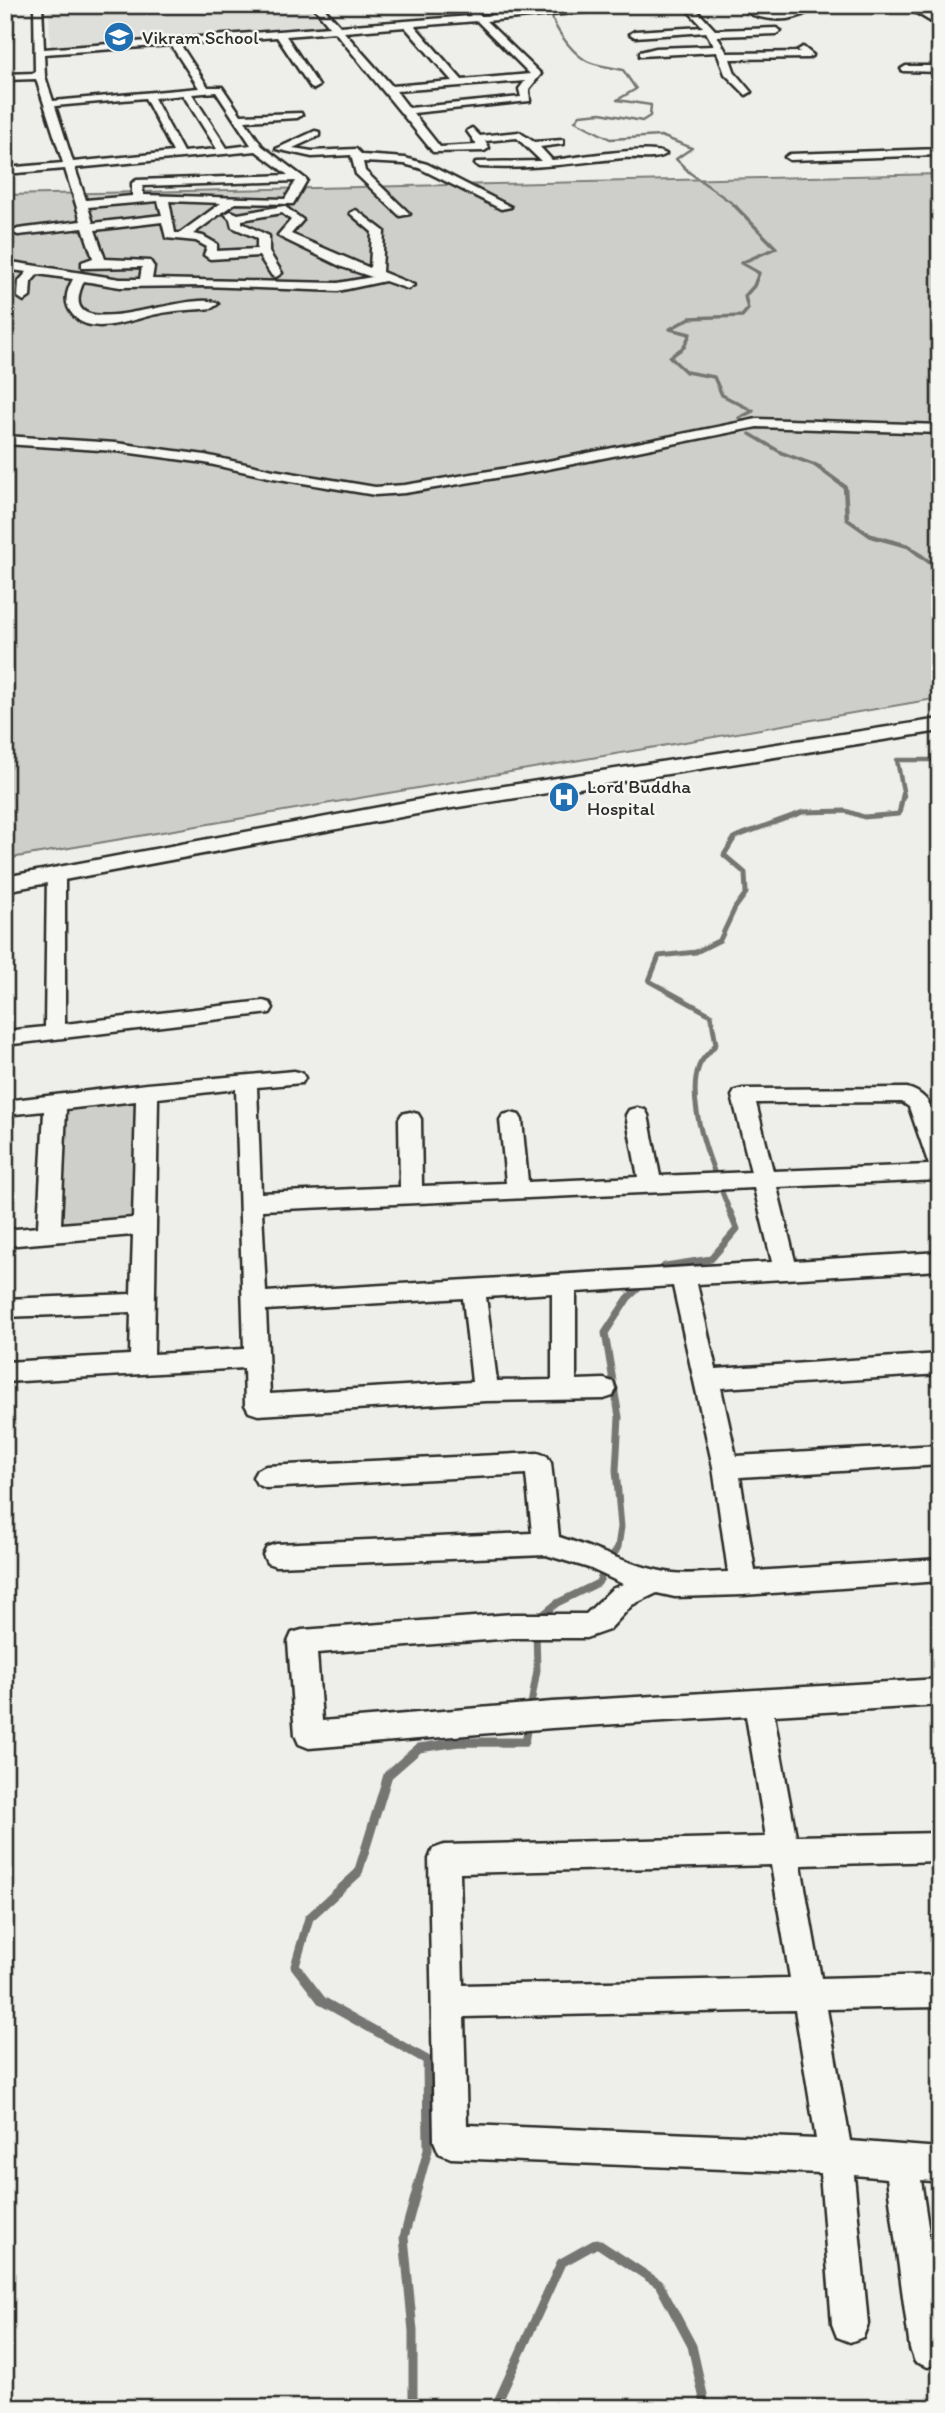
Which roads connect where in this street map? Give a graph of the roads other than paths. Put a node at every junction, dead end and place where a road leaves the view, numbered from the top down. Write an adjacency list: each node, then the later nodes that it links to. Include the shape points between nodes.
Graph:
1 (38, 5): 26 (street)
2 (465, 5): 13 (street)
3 (657, 5): 10 (street)
4 (687, 5): 19 (street)
5 (795, 5): 14 (street, via 804,12)
6 (908, 5): 18 (street)
7 (919, 5): 12 (street)
8 (321, 6): 20 (street)
9 (744, 8): 11 (street); 14 (street)
10 (581, 12): 13 (street); 15 (street)
11 (728, 13)
12 (937, 14)
13 (477, 17): 16 (street); 33 (street, via 536,74)
14 (772, 17): 17 (street)
15 (591, 21)
16 (406, 22): 20 (street); 34 (street)
17 (809, 24)
18 (940, 24)
19 (710, 26): 21 (street); 23 (street); 27 (street)
20 (336, 27): 22 (street); 36 (street)
21 (776, 31)
22 (279, 32): 24 (street); 35 (street)
23 (635, 34)
24 (173, 41): 26 (street); 37 (street)
25 (803, 50): 27 (street, via 808,55)
26 (39, 52): 31 (street)
27 (723, 52): 28 (street); 39 (street, via 730,74)
28 (643, 54)
29 (906, 69): 30 (street)
30 (940, 69)
31 (40, 76): 32 (street); 41 (street)
32 (5, 77)
33 (533, 77): 34 (street); 42 (street, via 524,89 526,99)
34 (459, 83): 36 (street)
35 (314, 86)
36 (389, 89): 42 (street)
37 (205, 90): 38 (street); 44 (street, via 219,89)
38 (186, 92): 40 (street); 49 (street)
39 (746, 92)
40 (148, 95): 41 (street); 54 (street)
41 (48, 104): 58 (street)
42 (405, 111): 47 (street, via 437,150 484,148 474,135 519,135)
43 (297, 115): 44 (street)
44 (238, 118): 55 (street)
45 (315, 134): 48 (street)
46 (559, 142): 47 (street)
47 (533, 145): 60 (street)
48 (283, 149): 52 (street); 55 (street)
49 (224, 151): 54 (street); 55 (street)
50 (940, 152): 51 (street)
51 (891, 153): 56 (street); 61 (street, via 875,160)
52 (309, 154): 55 (street); 57 (street, via 352,151)
53 (661, 154): 60 (street)
54 (180, 155): 58 (street)
55 (266, 156): 66 (street)
56 (790, 157)
57 (357, 158): 64 (street, via 400,156); 76 (street, via 360,172)
58 (69, 161): 63 (street); 70 (street)
59 (480, 164): 60 (street)
60 (549, 164)
61 (819, 166)
62 (240, 169): 67 (street)
63 (5, 171)
64 (440, 175): 65 (street); 73 (street)
65 (420, 176)
66 (298, 178): 67 (street); 72 (street, via 302,180)
67 (206, 180): 68 (street, via 137,183); 71 (street)
68 (138, 200): 70 (street); 71 (street)
69 (232, 200): 71 (street); 72 (street); 74 (street)
70 (82, 204): 78 (street)
71 (166, 205): 74 (street); 78 (street); 80 (street)
72 (287, 205): 77 (street); 87 (street, via 297,220 284,235)
73 (505, 207)
74 (217, 210): 77 (street); 80 (street)
75 (356, 213): 87 (street, via 378,231)
76 (404, 214)
77 (236, 218): 81 (street, via 236,225 263,236)
78 (89, 225): 79 (street); 83 (street)
79 (18, 232)
80 (175, 240): 82 (street, via 199,239 213,246)
81 (263, 252): 82 (street); 86 (street)
82 (210, 255): 86 (street, via 225,263)
83 (105, 262): 88 (street, via 89,263); 90 (street); 91 (street, via 146,264)
84 (5, 265): 85 (street)
85 (35, 270): 88 (street); 94 (street, via 25,281)
86 (276, 273): 92 (street)
87 (376, 273): 89 (street)
88 (76, 276): 90 (street); 96 (street, via 73,307 90,319 108,321)
89 (389, 277): 92 (street, via 338,286); 93 (street)
90 (100, 280): 91 (street)
91 (146, 283): 92 (street); 95 (street)
92 (307, 285)
93 (408, 285)
94 (24, 297)
95 (142, 301)
96 (212, 304)
97 (940, 429): 98 (street, via 757,423 612,453 375,491 205,459 116,447)
98 (5, 440)
99 (938, 725): 100 (street, via 469,797)
100 (56, 874): 101 (street); 103 (street)
101 (5, 884)
102 (263, 1008): 103 (street)
103 (55, 1032): 104 (street)
104 (5, 1038)
105 (294, 1078): 106 (street)
106 (246, 1081): 107 (street); 120 (street)
107 (147, 1091): 108 (street); 121 (street)
108 (55, 1102): 109 (street); 122 (street)
109 (5, 1108)
110 (637, 1115): 116 (street)
111 (410, 1119): 119 (street)
112 (511, 1120): 118 (street)
113 (940, 1164): 115 (street, via 918,1103 907,1095 743,1096)
114 (940, 1172): 115 (street)
115 (752, 1180): 117 (street); 125 (street)
116 (650, 1183): 117 (street); 118 (street)
117 (701, 1183)
118 (518, 1190): 119 (street)
119 (411, 1195): 120 (street)
120 (251, 1202): 129 (street)
121 (146, 1225): 122 (street); 130 (street)
122 (49, 1236): 123 (street)
123 (5, 1238)
124 (940, 1261): 125 (street)
125 (786, 1270): 126 (street)
126 (677, 1276): 127 (street); 136 (street)
127 (564, 1284): 128 (street); 138 (street)
128 (473, 1287): 129 (street); 139 (street)
129 (254, 1301): 132 (street)
130 (143, 1303): 131 (street); 134 (street)
131 (5, 1308)
132 (256, 1358): 134 (street); 139 (street, via 258,1405)
133 (940, 1364): 136 (street)
134 (142, 1365): 135 (street)
135 (5, 1372)
136 (708, 1379): 141 (street)
137 (604, 1389): 138 (street)
138 (564, 1390): 139 (street)
139 (486, 1391)
140 (940, 1455): 141 (street)
141 (726, 1467): 147 (street)
142 (266, 1477): 143 (street, via 538,1463)
143 (546, 1544): 144 (street); 146 (street)
144 (276, 1555)
145 (940, 1570): 147 (street)
146 (647, 1580): 147 (street, via 675,1585); 149 (street, via 593,1625 513,1626 302,1642 309,1735)
147 (743, 1583)
148 (940, 1692): 149 (street)
149 (758, 1702): 151 (street)
150 (940, 1847): 151 (street)
151 (785, 1852): 153 (street); 154 (street, via 444,1859)
152 (940, 1991): 153 (street)
153 (809, 1995): 154 (street); 155 (street)
154 (446, 2001): 155 (street, via 451,2141)
155 (836, 2157): 156 (street); 158 (street)
156 (902, 2163): 157 (street); 159 (street)
157 (940, 2165)
158 (850, 2324)
159 (928, 2349)

